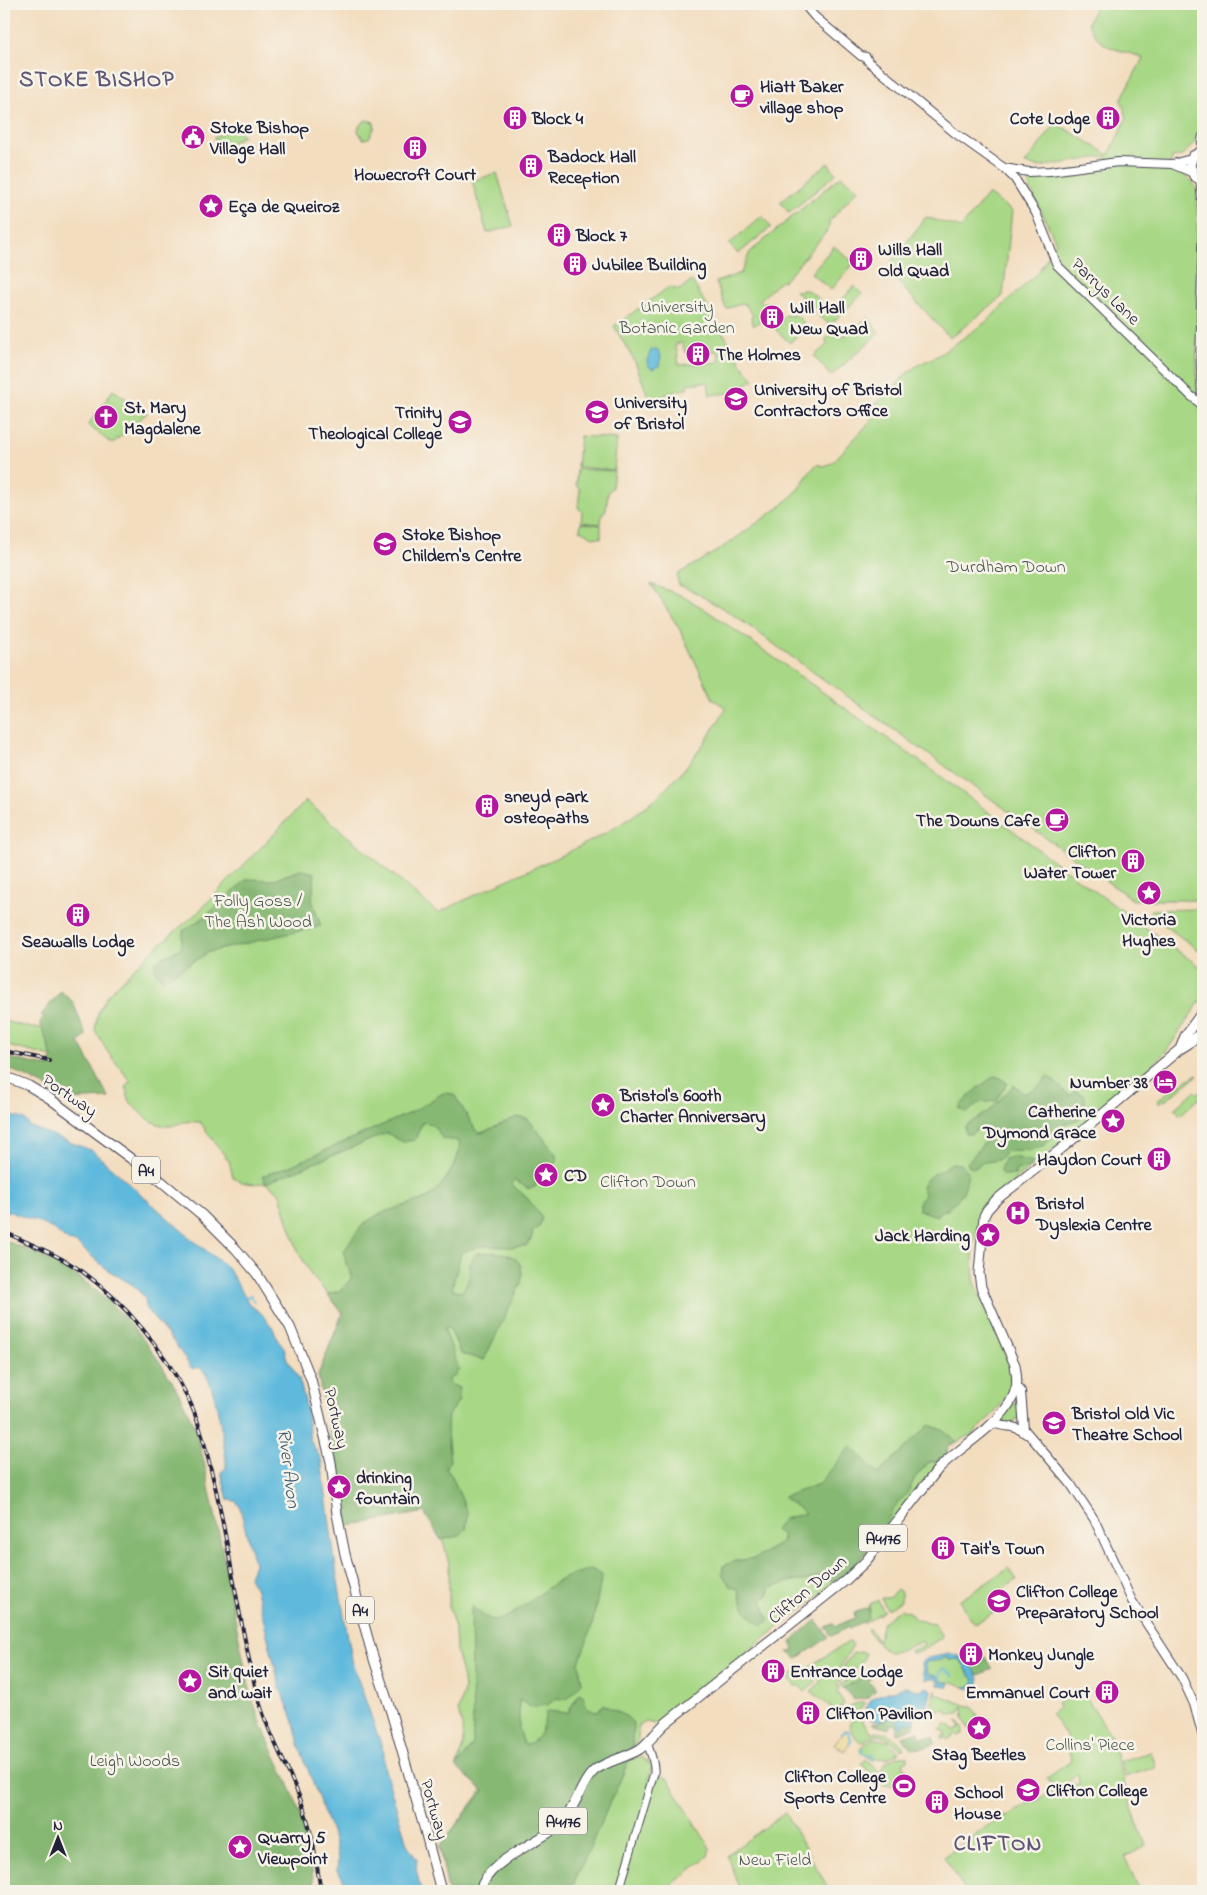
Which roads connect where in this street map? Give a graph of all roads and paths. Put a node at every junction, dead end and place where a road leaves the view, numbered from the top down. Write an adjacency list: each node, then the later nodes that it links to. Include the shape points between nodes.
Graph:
1 (804, 4): 6 (main road, Parrys Lane, via 861,59 868,61 955,133)
2 (1203, 137): 3 (main road)
3 (1202, 151): 4 (main road)
4 (1192, 159): 5 (main road, Parrys Lane); 7 (main road)
5 (1172, 164): 6 (main road, Parrys Lane, via 1118,162 1029,172); 7 (main road, Parrys Lane)
6 (1004, 168): 12 (main road, Parrys Lane, via 1015,179 1036,213 1057,265)
7 (1191, 172): 8 (main road)
8 (1202, 181): 9 (main road)
9 (1203, 206)
10 (1203, 236): 11 (main road)
11 (1201, 395): 12 (main road); 13 (main road)
12 (1191, 396): 13 (main road, Parrys Lane)
13 (1203, 408)
14 (1203, 1011): 16 (main road)
15 (1203, 1032): 16 (main road)
16 (1180, 1049): 18 (main road, via 987,1210 979,1273 981,1287 1015,1364)
17 (4, 1076): 23 (main road, Portway / A4, via 49,1098 202,1215 257,1274 290,1327 311,1379 331,1462 345,1554)
18 (1017, 1386): 19 (main road, A4176, via 1009,1405); 20 (main road, via 1021,1391 1024,1428)
19 (993, 1422): 20 (main road, via 1015,1427); 22 (main road, Clifton Down / A4176, via 938,1469 861,1566 846,1580 744,1659)
20 (1030, 1437): 21 (main road, via 1070,1483 1094,1519 1132,1601 1182,1678 1194,1704)
21 (1203, 1737)
22 (644, 1745): 24 (main road, A4176, via 594,1771 559,1826 499,1865 485,1878); 25 (street, via 654,1760 654,1773)
23 (441, 1891)
24 (480, 1891)
25 (620, 1891)

